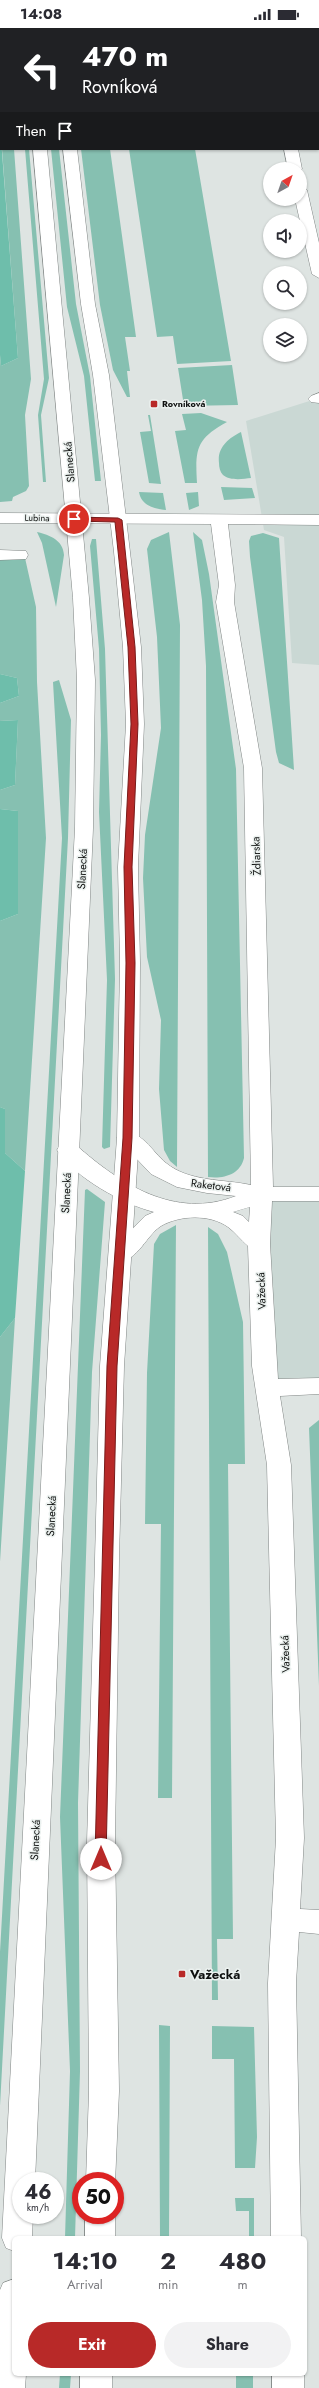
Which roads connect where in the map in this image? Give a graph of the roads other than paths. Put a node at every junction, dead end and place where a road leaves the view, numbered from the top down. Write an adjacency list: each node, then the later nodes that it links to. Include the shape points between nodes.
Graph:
1 (40, 150): 8 (main road, Slanecká)
2 (70, 150): 9 (main road, via 88,304 101,375)
3 (291, 150): 4 (main road)
4 (294, 162)
5 (304, 206): 6 (main road)
6 (319, 274)
7 (0, 518): 8 (main road, Lubina)
8 (74, 519): 9 (main road); 15 (main road, Slanecká, via 86,680 84,828)
9 (118, 520): 10 (main road); 14 (main road, via 132,647 135,724 128,867)
10 (219, 520): 11 (main road); 17 (main road, Ždiarska, via 227,585 227,617 253,768 263,1168)
11 (319, 520)
12 (0, 555): 13 (main road)
13 (20, 555)
14 (128, 1138): 16 (main road); 17 (main road, Raketová, via 159,1169 176,1179 192,1184 229,1187)
15 (68, 1150): 16 (main road, Raketová, via 97,1177); 29 (main road, Slanecká)
16 (124, 1193): 19 (main road, Raketová, via 150,1204); 22 (main road)
17 (261, 1194): 18 (main road, Raketová); 20 (main road, Raketová, via 245,1202); 21 (main road, Važecká)
18 (319, 1194)
19 (180, 1211): 20 (main road, Raketová); 22 (main road, Raketová, via 153,1221)
20 (211, 1212): 21 (main road, via 236,1221)
21 (259, 1244): 24 (main road, Važecká)
22 (120, 1255): 27 (main road, via 112,1366 101,1843 104,2091)
23 (319, 1386): 24 (main road)
24 (267, 1388): 25 (main road, Važecká, via 280,1466 290,1838)
25 (285, 1920): 26 (main road); 31 (main road, Važecká, via 282,1983)
26 (319, 1922)
27 (101, 2172)
28 (100, 2224): 30 (main road)
29 (17, 2236)
30 (100, 2236)
31 (286, 2236)
32 (12, 2340): 35 (main road)
33 (96, 2376): 36 (main road)
34 (288, 2376): 37 (main road)
35 (10, 2388)
36 (96, 2388)
37 (288, 2388)

